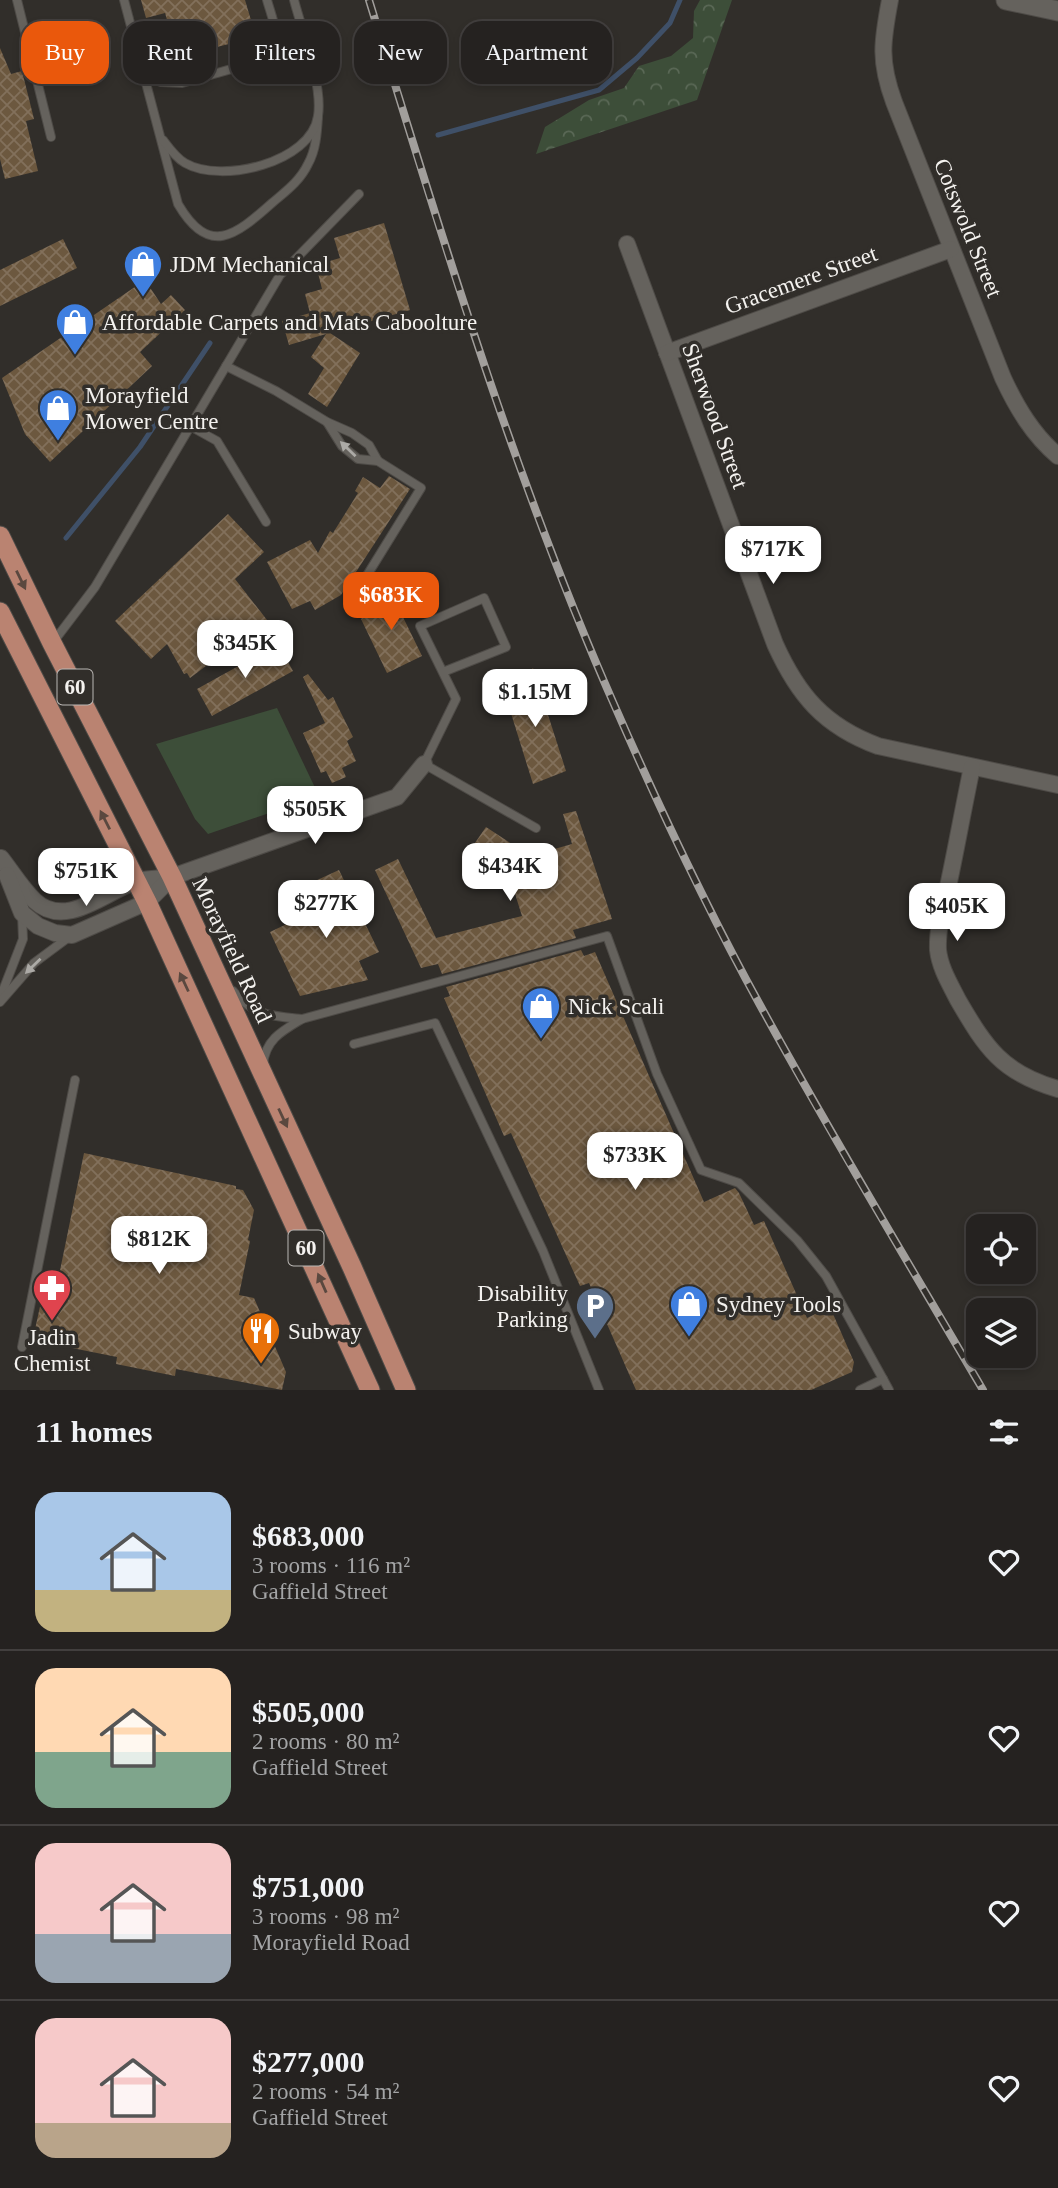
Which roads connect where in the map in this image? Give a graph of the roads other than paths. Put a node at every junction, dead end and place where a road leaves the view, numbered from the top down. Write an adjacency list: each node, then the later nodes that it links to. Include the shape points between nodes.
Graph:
1 (17, 0): 12 (lane)
2 (124, 0): 8 (lane)
3 (267, 0): 9 (lane, via 277,39 272,54)
4 (294, 0): 11 (lane, via 317,85)
5 (890, 0): 16 (street, Cotswold Street, via 883,69)
6 (1006, 0): 7 (street)
7 (1058, 11)
8 (130, 21)
9 (216, 73)
10 (146, 84): 13 (lane)
11 (318, 117): 13 (lane, via 304,142 290,153 248,168 211,171 195,167 184,163); 13 (lane, via 310,162 299,180 226,236 207,235 187,218 178,204)
12 (51, 137)
13 (161, 138)
14 (359, 194): 18 (lane, via 280,275)
15 (627, 244): 17 (street, Sherwood Street)
16 (951, 249): 17 (street, Gracemere Street); 21 (street, Cotswold Street, via 1012,397 1036,434)
17 (667, 353): 30 (street, Sherwood Street, via 775,644 804,697 829,721 860,740)
18 (226, 366): 19 (lane); 20 (lane)
19 (327, 422): 22 (lane, via 369,445); 22 (lane, one-way to 19, via 358,459 342,446)
20 (190, 426): 23 (lane, via 217,441); 27 (lane, via 94,587)
21 (1058, 456)
22 (378, 461): 25 (lane, via 421,488)
23 (266, 522)
24 (0, 536): 27 (main road, Morayfield Road / 60, one-way to 27)
25 (361, 585)
26 (0, 612): 35 (main road, 60, one-way to 26)
27 (52, 643): 34 (main road, Morayfield Road / 60)
28 (443, 672): 28 (lane, via 420,626 484,598 506,647); 29 (lane, via 456,699)
29 (424, 764): 32 (lane); 34 (street, via 397,797)
30 (972, 767): 31 (street, Sherwood Street); 45 (street, via 938,952 947,980 997,1057 1021,1074)
31 (1058, 785)
32 (536, 828)
33 (0, 857): 35 (street, via 35,901 61,912 75,911); 37 (street)
34 (172, 877): 35 (street); 36 (street); 39 (main road, Morayfield Road / 60)
35 (136, 881): 36 (main road, 60)
36 (147, 902): 38 (street); 48 (main road, 60, one-way to 36)
37 (22, 913): 38 (street, via 38,926); 40 (lane, via 23,939)
38 (72, 935): 40 (lane, one-way to 40, via 34,963)
39 (215, 970): 41 (lane, via 255,1011); 43 (main road, Morayfield Road / 60)
40 (0, 1000)
41 (302, 1019): 43 (lane, via 268,1045); 47 (lane, via 607,936 657,1074 701,1170 739,1184 797,1240 826,1276)
42 (354, 1044): 50 (lane, via 435,1023 543,1251)
43 (262, 1072): 49 (main road, Morayfield Road / 60, one-way to 49)
44 (75, 1080): 46 (lane)
45 (1058, 1089)
46 (22, 1347)
47 (883, 1379): 51 (lane); 52 (lane)
48 (370, 1390)
49 (406, 1390)
50 (599, 1390)
51 (860, 1390)
52 (889, 1390)

